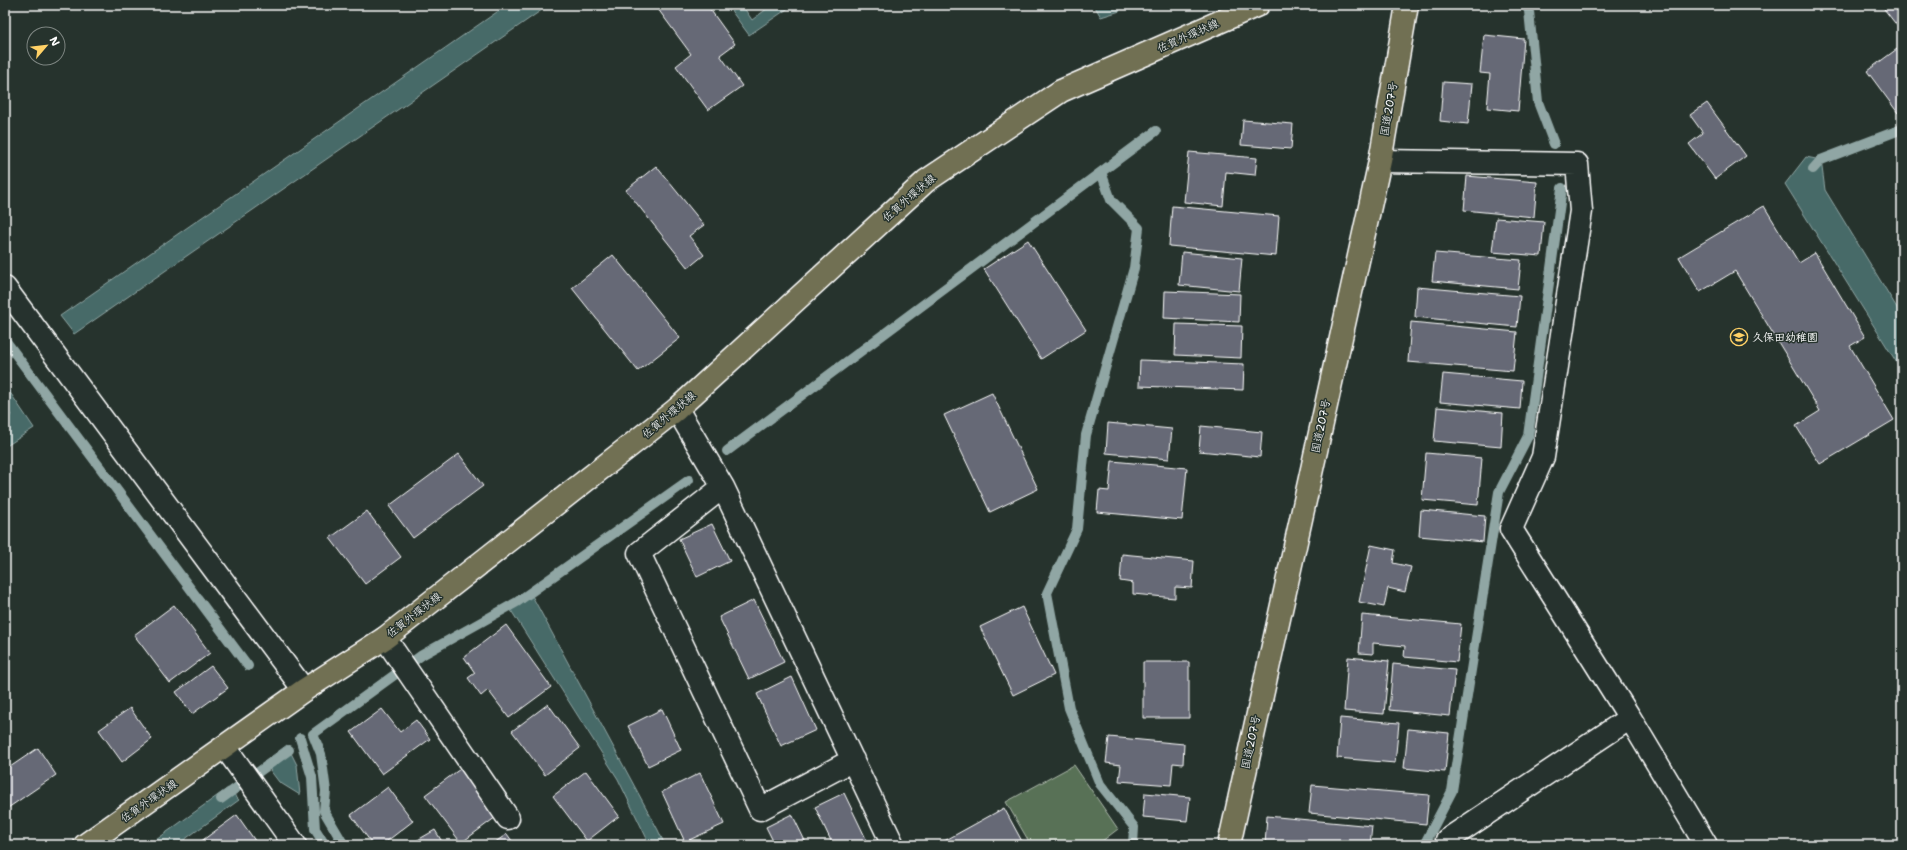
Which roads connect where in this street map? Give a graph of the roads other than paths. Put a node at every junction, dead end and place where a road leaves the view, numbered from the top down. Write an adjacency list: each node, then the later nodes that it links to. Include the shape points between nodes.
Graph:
1 (1258, 5): 5 (main road, 佐賀外環状線, via 1061,91 926,181)
2 (1407, 5): 3 (main road, 国道207号)
3 (1380, 161): 9 (street, via 1577,164 1581,211 1543,457 1511,529); 16 (main road, 国道207号)
4 (5, 288): 8 (street)
5 (677, 409): 6 (street); 7 (main road, 佐賀外環状線)
6 (723, 487): 11 (street); 11 (street, via 639,553 760,809)
7 (385, 638): 8 (main road, 佐賀外環状線); 12 (street)
8 (304, 690): 10 (main road, 佐賀外環状線)
9 (1630, 718): 17 (street, via 1447,840); 18 (street)
10 (225, 747): 13 (main road, 佐賀外環状線); 14 (street)
11 (853, 760): 15 (street)
12 (508, 818)
13 (85, 845)
14 (295, 845)
15 (893, 845)
16 (1229, 845)
17 (1446, 845)
18 (1706, 845)

